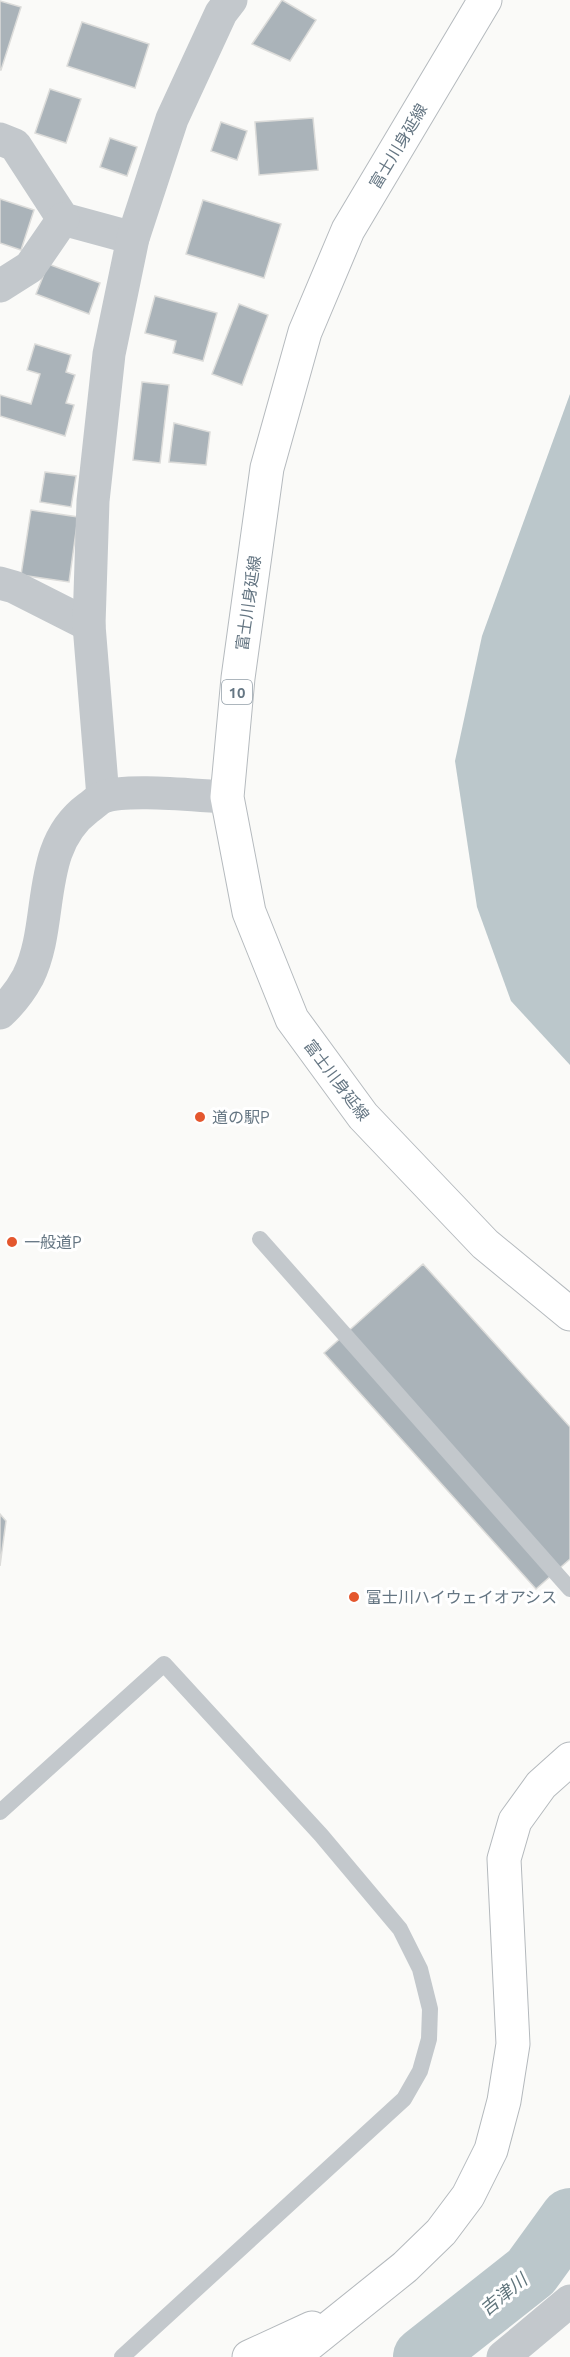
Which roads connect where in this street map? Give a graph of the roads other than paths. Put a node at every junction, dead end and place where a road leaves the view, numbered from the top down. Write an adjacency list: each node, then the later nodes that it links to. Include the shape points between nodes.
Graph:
1 (231, 0): 5 (street, via 221,13 172,118)
2 (485, 0): 10 (main road, 富士川身延線 / 10, via 348,230 304,332 267,468 238,678)
3 (0, 139): 4 (street, via 15,145)
4 (63, 219): 5 (street); 6 (street, via 30,267)
5 (133, 238): 8 (street, via 110,354 100,433 93,501)
6 (0, 286)
7 (0, 583): 8 (street)
8 (89, 625): 9 (street)
9 (103, 797): 10 (street); 11 (street, via 78,816 60,840 28,976)
10 (227, 797): 13 (main road, 富士川身延線 / 10, via 249,912 292,1019 363,1116 485,1244)
11 (0, 1013)
12 (260, 1239): 14 (lane)
13 (570, 1314)
14 (570, 1589)
15 (570, 1759): 18 (main road, via 541,1785 515,1821 504,1859 513,2044 491,2150 468,2196 441,2232)
16 (0, 1812): 19 (lane, via 164,1664 321,1835 400,1929 420,1969 430,2009 429,2039 420,2071 404,2099)
17 (570, 2301): 22 (street)
18 (354, 2309): 20 (main road); 21 (main road)
19 (122, 2357)
20 (249, 2357)
21 (293, 2357)
22 (503, 2357)

